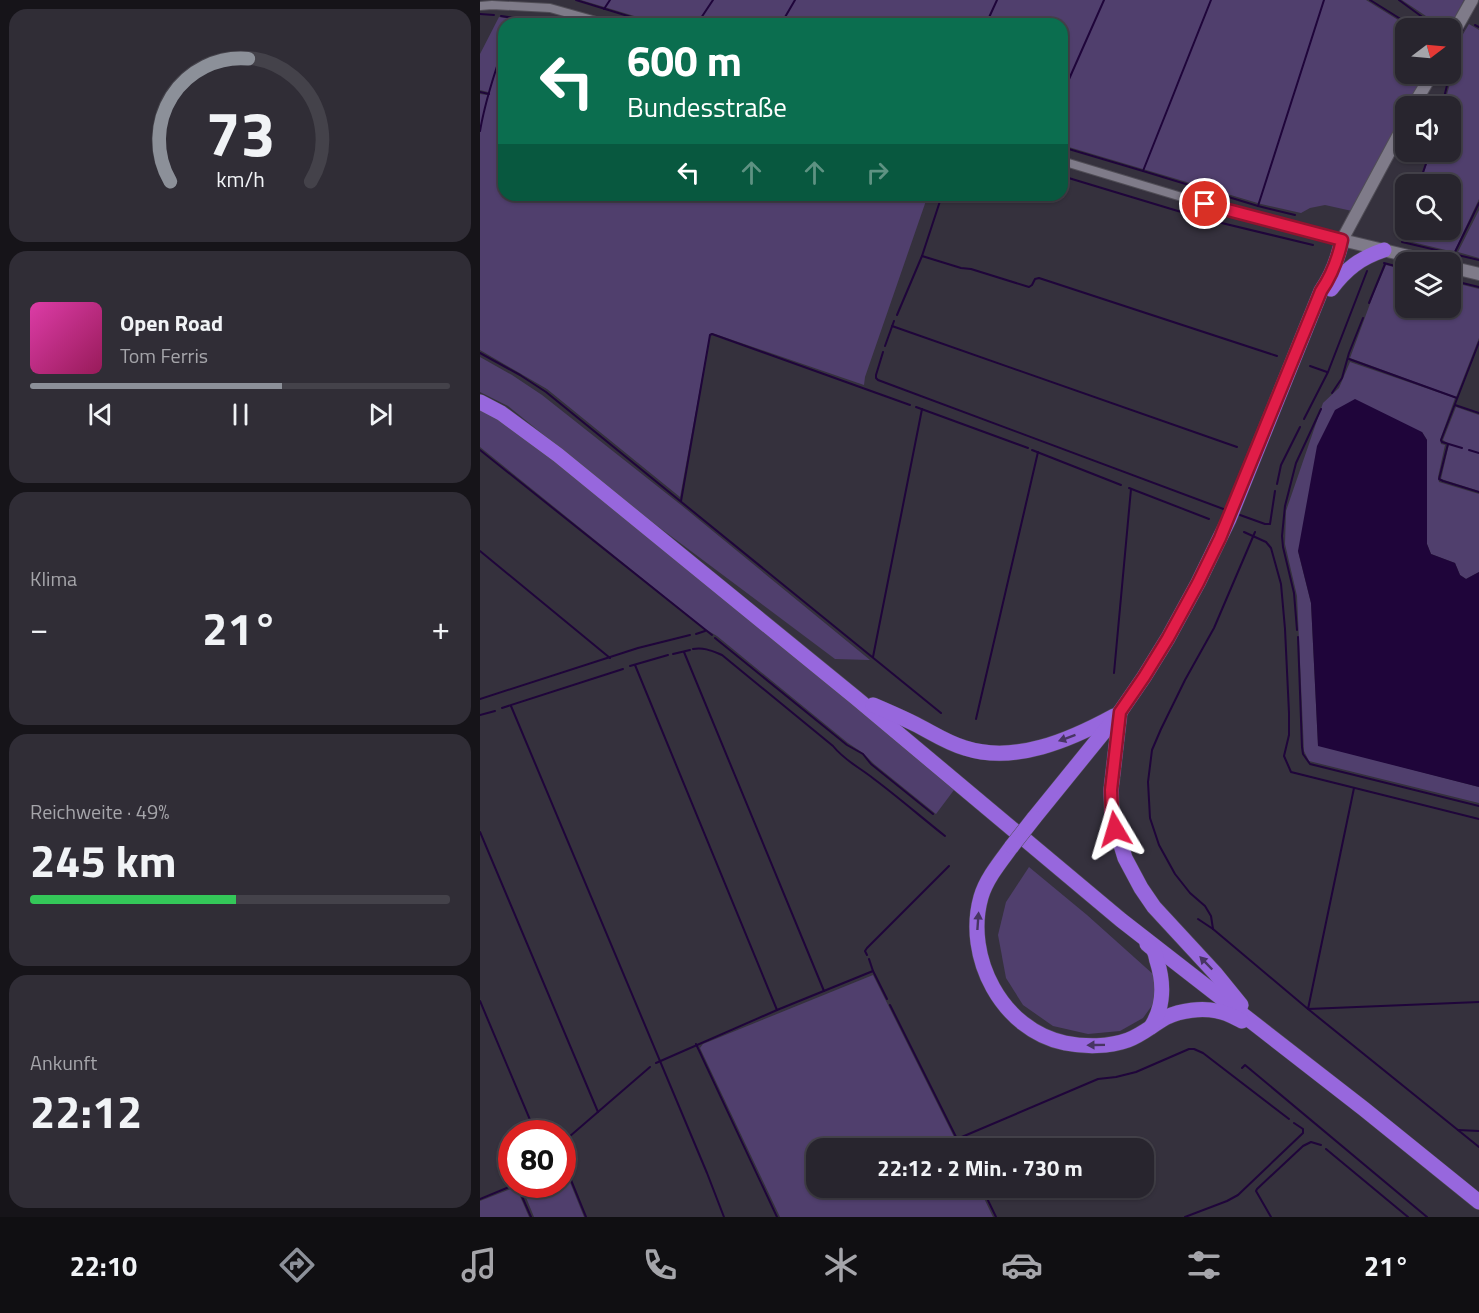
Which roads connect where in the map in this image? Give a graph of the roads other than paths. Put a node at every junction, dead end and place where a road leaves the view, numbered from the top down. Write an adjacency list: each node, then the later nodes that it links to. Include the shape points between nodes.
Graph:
1 (1472, 0): 4 (main road)
2 (480, 6): 3 (street, via 550,8)
3 (586, 18)
4 (1461, 20)
5 (1395, 141): 7 (main road)
6 (1068, 163): 7 (street)
7 (1342, 240): 8 (main road); 12 (highway, via 1328,257)
8 (1384, 250): 9 (main road); 12 (highway, via 1346,270)
9 (1395, 253)
10 (1461, 270): 11 (main road)
11 (1479, 274)
12 (1310, 322): 15 (highway, via 1216,547 1168,638)
13 (480, 402): 14 (highway, via 558,455)
14 (856, 698): 15 (highway, one-way to 14, via 1063,740 996,753 962,747); 16 (highway)
15 (1120, 712): 17 (highway, one-way to 15, bridge, via 1130,1040 1080,1045 1029,1029 992,988 977,936 981,896 995,870); 18 (highway, one-way to 15, via 1154,907 1125,858 1112,816 1111,790)
16 (1121, 920): 17 (highway, via 1154,951 1159,966 1162,997); 18 (highway)
17 (1151, 1027): 18 (highway, via 1174,1014 1206,1010)
18 (1260, 1027): 19 (highway)
19 (1479, 1202)

